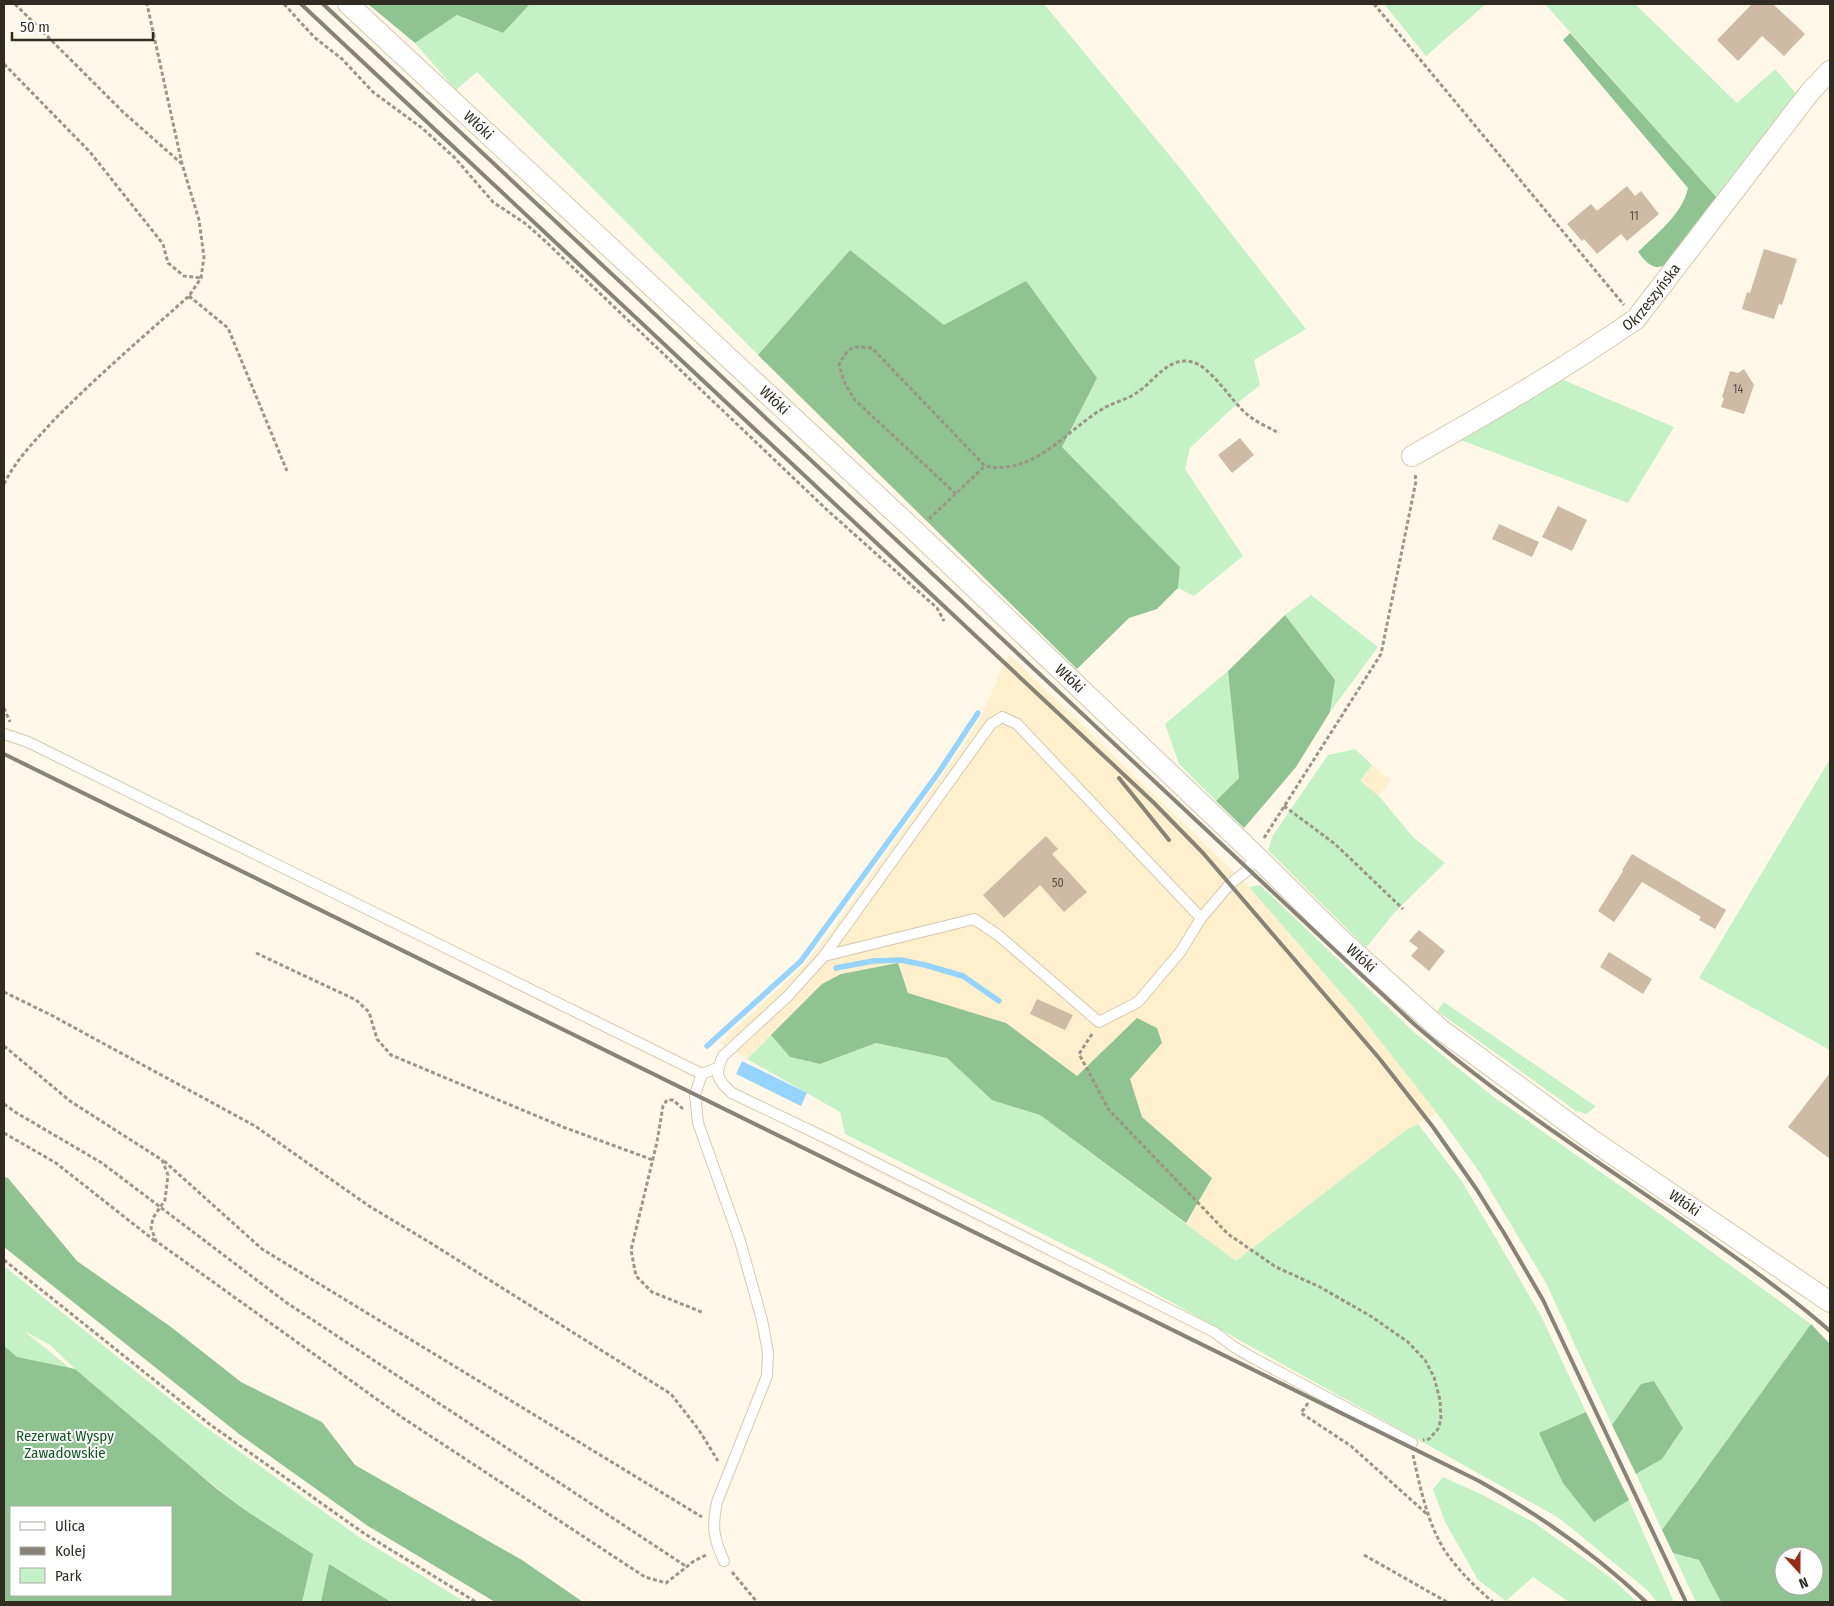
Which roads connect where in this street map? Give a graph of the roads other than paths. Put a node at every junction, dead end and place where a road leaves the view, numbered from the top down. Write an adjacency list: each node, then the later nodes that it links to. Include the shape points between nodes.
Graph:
1 (348, 4): 5 (street, Włóki, via 915,531)
2 (1830, 71): 3 (street, Okrzeszyńska, via 1810,92 1636,319 1499,406)
3 (1412, 456)
4 (4, 734): 9 (lane, via 28,742)
5 (1254, 854): 6 (lane, via 1248,870 1230,884); 10 (street, Włóki, via 1341,940 1457,1042 1589,1138)
6 (1201, 918): 7 (lane, via 1181,951 1138,1002 1099,1022 998,935 974,919); 7 (lane, via 1017,724 1002,717 991,724)
7 (824, 956): 8 (lane, via 787,997 723,1056)
8 (717, 1068): 9 (lane); 11 (lane, via 720,1082 732,1093 1214,1332 1255,1360)
9 (702, 1074): 12 (lane, via 695,1094 698,1123 740,1241 768,1352 766,1376 717,1502 713,1523)
10 (1830, 1302)
11 (1412, 1444)
12 (724, 1562)

